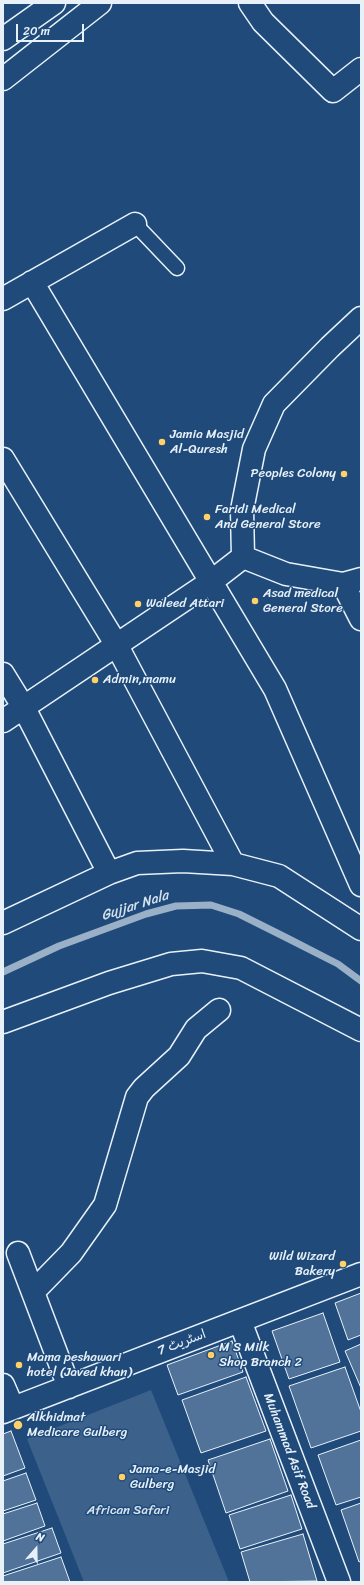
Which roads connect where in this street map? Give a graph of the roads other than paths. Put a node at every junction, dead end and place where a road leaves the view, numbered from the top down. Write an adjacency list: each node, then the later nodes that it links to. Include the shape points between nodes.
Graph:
1 (54, 3): 4 (street)
2 (100, 3): 6 (street)
3 (250, 3): 5 (street, via 263,22 333,91)
4 (3, 39)
5 (361, 69)
6 (3, 79)
7 (135, 224): 8 (lane); 9 (street)
8 (177, 268)
9 (32, 282): 10 (street); 14 (street)
10 (3, 299)
11 (361, 318): 13 (street, via 274,404 254,449 242,510)
12 (3, 459): 17 (street)
13 (243, 557): 14 (street); 15 (street, via 286,574)
14 (212, 582): 17 (street); 23 (street, via 275,689)
15 (352, 582): 16 (street)
16 (361, 619)
17 (116, 644): 19 (street); 21 (street)
18 (3, 674): 19 (street)
19 (24, 708): 20 (street); 22 (street)
20 (3, 721)
21 (233, 864): 22 (street, via 183,861 137,863); 25 (street, via 279,876)
22 (109, 873): 24 (street)
23 (361, 886)
24 (3, 922)
25 (361, 929)
26 (219, 1010): 31 (street, via 196,1029 179,1056 144,1088 138,1097 105,1205 72,1253)
27 (3, 1022): 28 (street, via 109,983 171,964 202,961 241,968)
28 (361, 1030)
29 (18, 1252): 31 (street)
30 (361, 1274): 32 (street, اسٹریٹ 7)
31 (33, 1292): 34 (street)
32 (240, 1321): 34 (street, اسٹریٹ 7); 36 (street, Muhammad Asif Road)
33 (3, 1386): 35 (street)
34 (69, 1387): 35 (street, اسٹریٹ 7)
35 (8, 1410)
36 (339, 1582)

